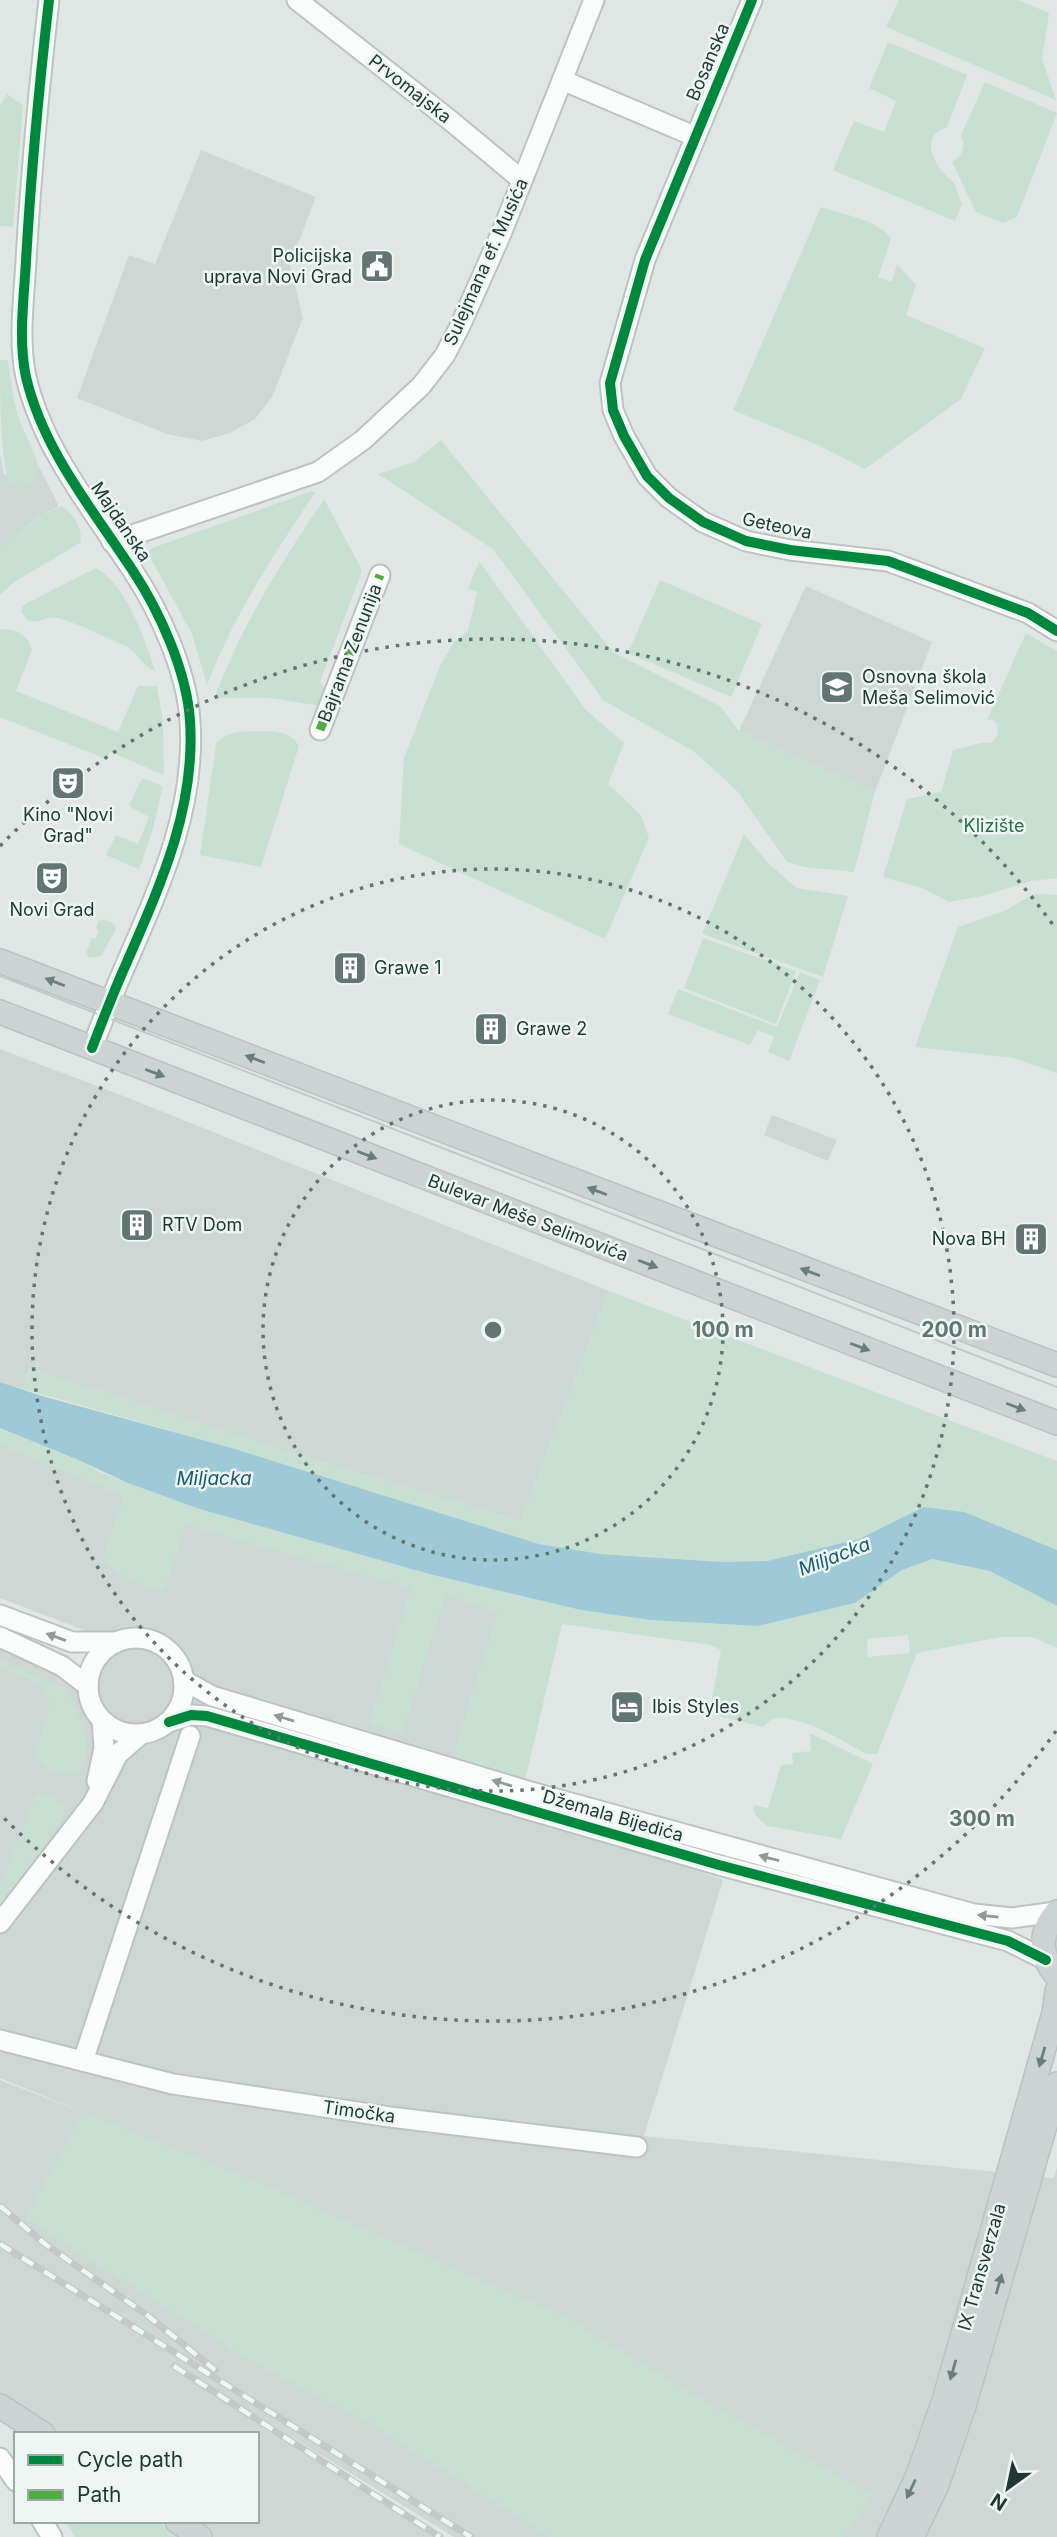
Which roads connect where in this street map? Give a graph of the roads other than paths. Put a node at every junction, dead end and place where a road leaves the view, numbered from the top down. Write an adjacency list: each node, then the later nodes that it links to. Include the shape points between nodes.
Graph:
1 (49, 0): 8 (street, Majdanska, via 27,246 26,375 49,439)
2 (298, 0): 7 (street, Prvomajska)
3 (594, 0): 5 (street, Sulejmana ef. Musića)
4 (752, 0): 6 (street, Bosanska)
5 (562, 80): 6 (street); 7 (street, Sulejmana ef. Musića)
6 (694, 136): 10 (street, Geteova, via 645,260 610,383 613,410 647,476 703,522 746,541 888,561 1028,614)
7 (522, 180): 8 (street, Sulejmana ef. Musića, via 445,355 396,412 318,472)
8 (112, 542): 13 (street, Majdanska, via 134,573 172,648 184,686 191,740 175,844)
9 (380, 575): 11 (street, Bajrama Zenunija)
10 (1057, 631)
11 (320, 730)
12 (0, 961): 13 (main road, one-way to 12)
13 (110, 1003): 15 (street, Majdanska); 16 (main road, one-way to 13)
14 (0, 1012): 15 (main road, Bulevar Meše Selimovića)
15 (92, 1048): 17 (main road, Bulevar Meše Selimovića, one-way to 17)
16 (1057, 1365)
17 (1057, 1423)
18 (0, 1615): 20 (street, one-way to 18, via 72,1643)
19 (0, 1637): 22 (street, via 62,1666)
20 (116, 1642): 21 (street, via 135,1638 160,1644 172,1653); 22 (street, via 96,1660)
21 (185, 1681): 24 (street, via 179,1710); 28 (street, Džemala Bijedića, one-way to 21, via 1012,1918 974,1914 531,1792 212,1696)
22 (88, 1686): 23 (street)
23 (102, 1720): 25 (street, via 127,1733); 27 (street, via 104,1748)
24 (169, 1722): 25 (street, Džemala Bijedića); 30 (street, Džemala Bijedića, via 207,1716 719,1866 1008,1941)
25 (141, 1734): 27 (street, via 118,1754)
26 (190, 1736): 33 (street)
27 (93, 1803): 29 (street)
28 (1056, 1912): 30 (main road, via 1044,1935)
29 (0, 1923)
30 (1051, 1968)
31 (1057, 1991): 38 (main road, IX Transverzala, one-way to 38, via 945,2397)
32 (0, 2040): 33 (street, Timočka)
33 (83, 2061): 35 (street, Timočka, via 173,2084 288,2103)
34 (1057, 2084): 38 (main road, IX Transverzala, one-way to 34)
35 (637, 2147)
36 (0, 2406): 37 (main road)
37 (40, 2432)
38 (941, 2442): 43 (main road, IX Transverzala, one-way to 43, via 918,2475); 44 (main road, IX Transverzala, via 937,2485)
39 (0, 2458): 40 (street)
40 (14, 2479)
41 (180, 2523): 42 (main road)
42 (200, 2537)
43 (889, 2537)
44 (912, 2537)

